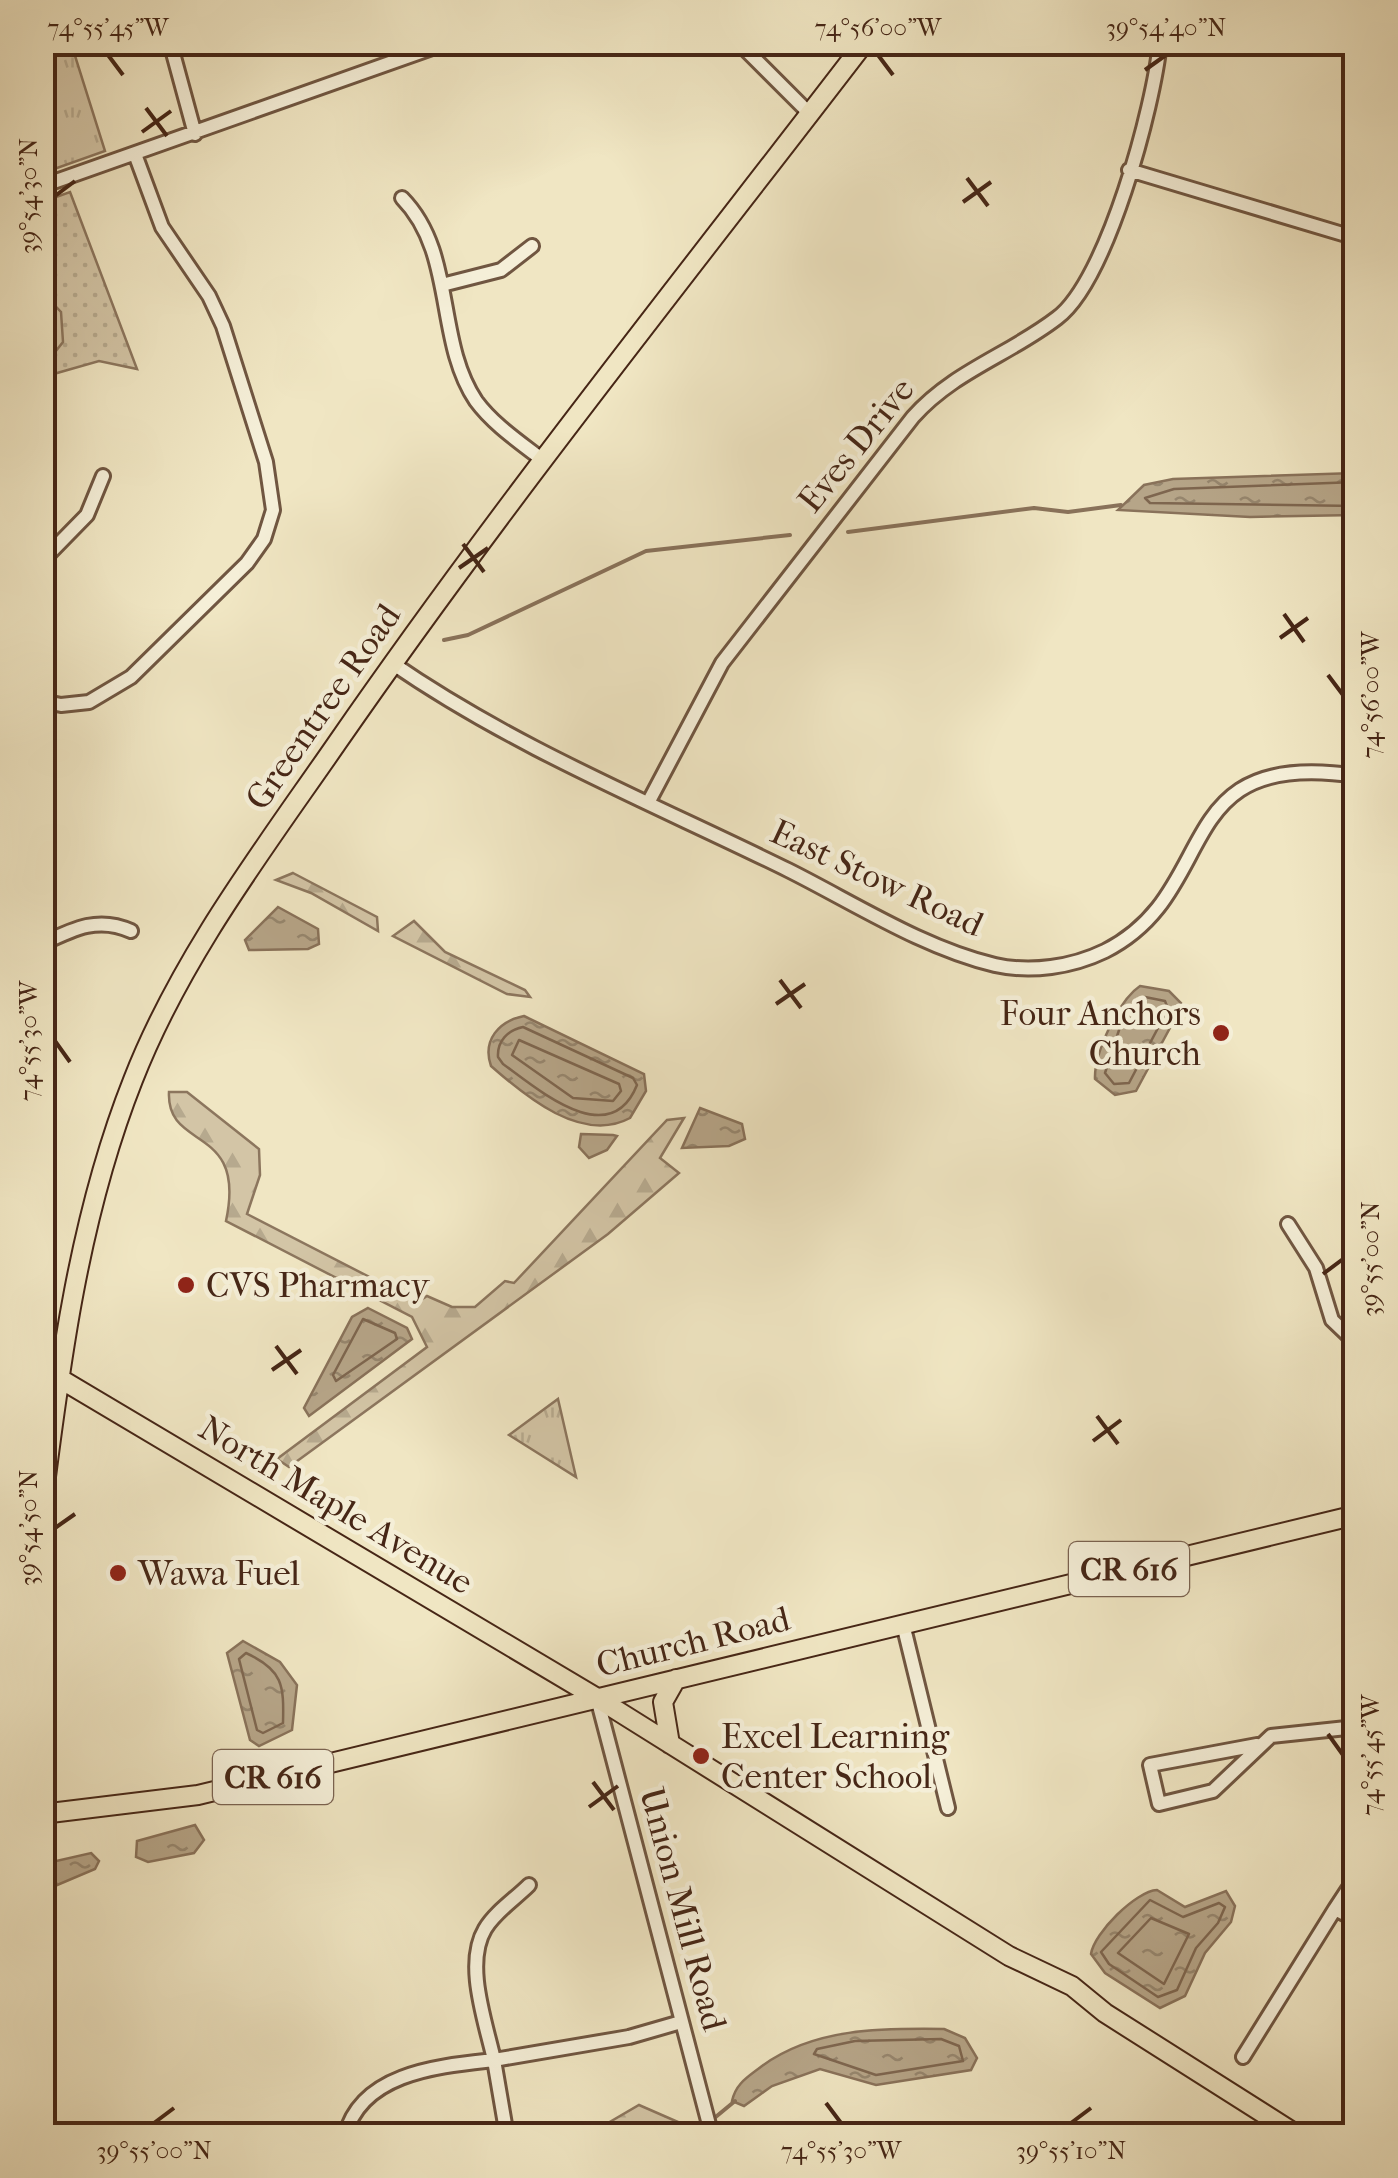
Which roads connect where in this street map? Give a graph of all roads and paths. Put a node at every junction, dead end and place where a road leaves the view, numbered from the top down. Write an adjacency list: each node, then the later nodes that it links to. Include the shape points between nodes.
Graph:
1 (170, 42): 7 (street)
2 (449, 42): 7 (street)
3 (738, 42): 6 (street)
4 (865, 42): 6 (main road, Greentree Road)
5 (1160, 42): 9 (street, Eves Drive)
6 (810, 114): 15 (main road, Greentree Road)
7 (195, 134): 8 (street)
8 (135, 154): 10 (street); 19 (street, via 162,227 223,326 266,462 273,510 247,563 118,688 74,705)
9 (1129, 170): 12 (street); 21 (street, Eves Drive, via 1096,267 1076,300 1045,327 947,383 897,436 722,663)
10 (42, 186)
11 (402, 198): 14 (street, via 428,235)
12 (1356, 238)
13 (532, 246): 14 (street, via 495,272)
14 (442, 285): 15 (street, via 470,389 497,424)
15 (540, 458): 18 (main road, Greentree Road)
16 (103, 476): 17 (street, via 87,516)
17 (42, 560)
18 (392, 664): 21 (street, East Stow Road, via 476,719); 26 (main road, Greentree Road, via 216,922 145,1051 98,1186)
19 (42, 700)
20 (1356, 776): 21 (street, East Stow Road, via 1287,771 1250,782 1207,821 1141,925 1106,950 1043,968 998,966 952,950)
21 (648, 803)
22 (131, 931): 23 (street, via 90,924)
23 (42, 944)
24 (1288, 1224): 25 (street, via 1316,1268 1332,1320)
25 (1356, 1343)
26 (50, 1373): 27 (main road, Greentree Road); 31 (main road, North Maple Avenue)
27 (42, 1508)
28 (1356, 1514): 29 (main road, Church Road / CR 616)
29 (903, 1624): 30 (main road, Church Road / CR 616); 35 (street)
30 (676, 1679): 31 (main road, Church Road / CR 616); 33 (main road, via 663,1702)
31 (596, 1698): 33 (main road, North Maple Avenue); 36 (main road, Church Road / CR 616, via 198,1795); 41 (street, Union Mill Road)
32 (1356, 1726): 34 (street, via 1296,1730)
33 (670, 1744): 47 (main road, North Maple Avenue, via 1009,1956 1072,1986)
34 (1256, 1746): 34 (street, via 1150,1766 1159,1804 1213,1791)
35 (948, 1808)
36 (42, 1814)
37 (1356, 1877): 39 (street)
38 (530, 1885): 43 (street, via 480,1940 479,1983)
39 (1335, 1909): 40 (street); 42 (street)
40 (1356, 1920)
41 (681, 2022): 43 (street); 46 (street, Union Mill Road)
42 (1242, 2056)
43 (494, 2060): 44 (street, via 390,2082 358,2106); 45 (street)
44 (345, 2136)
45 (506, 2136)
46 (712, 2136)
47 (1299, 2136)

